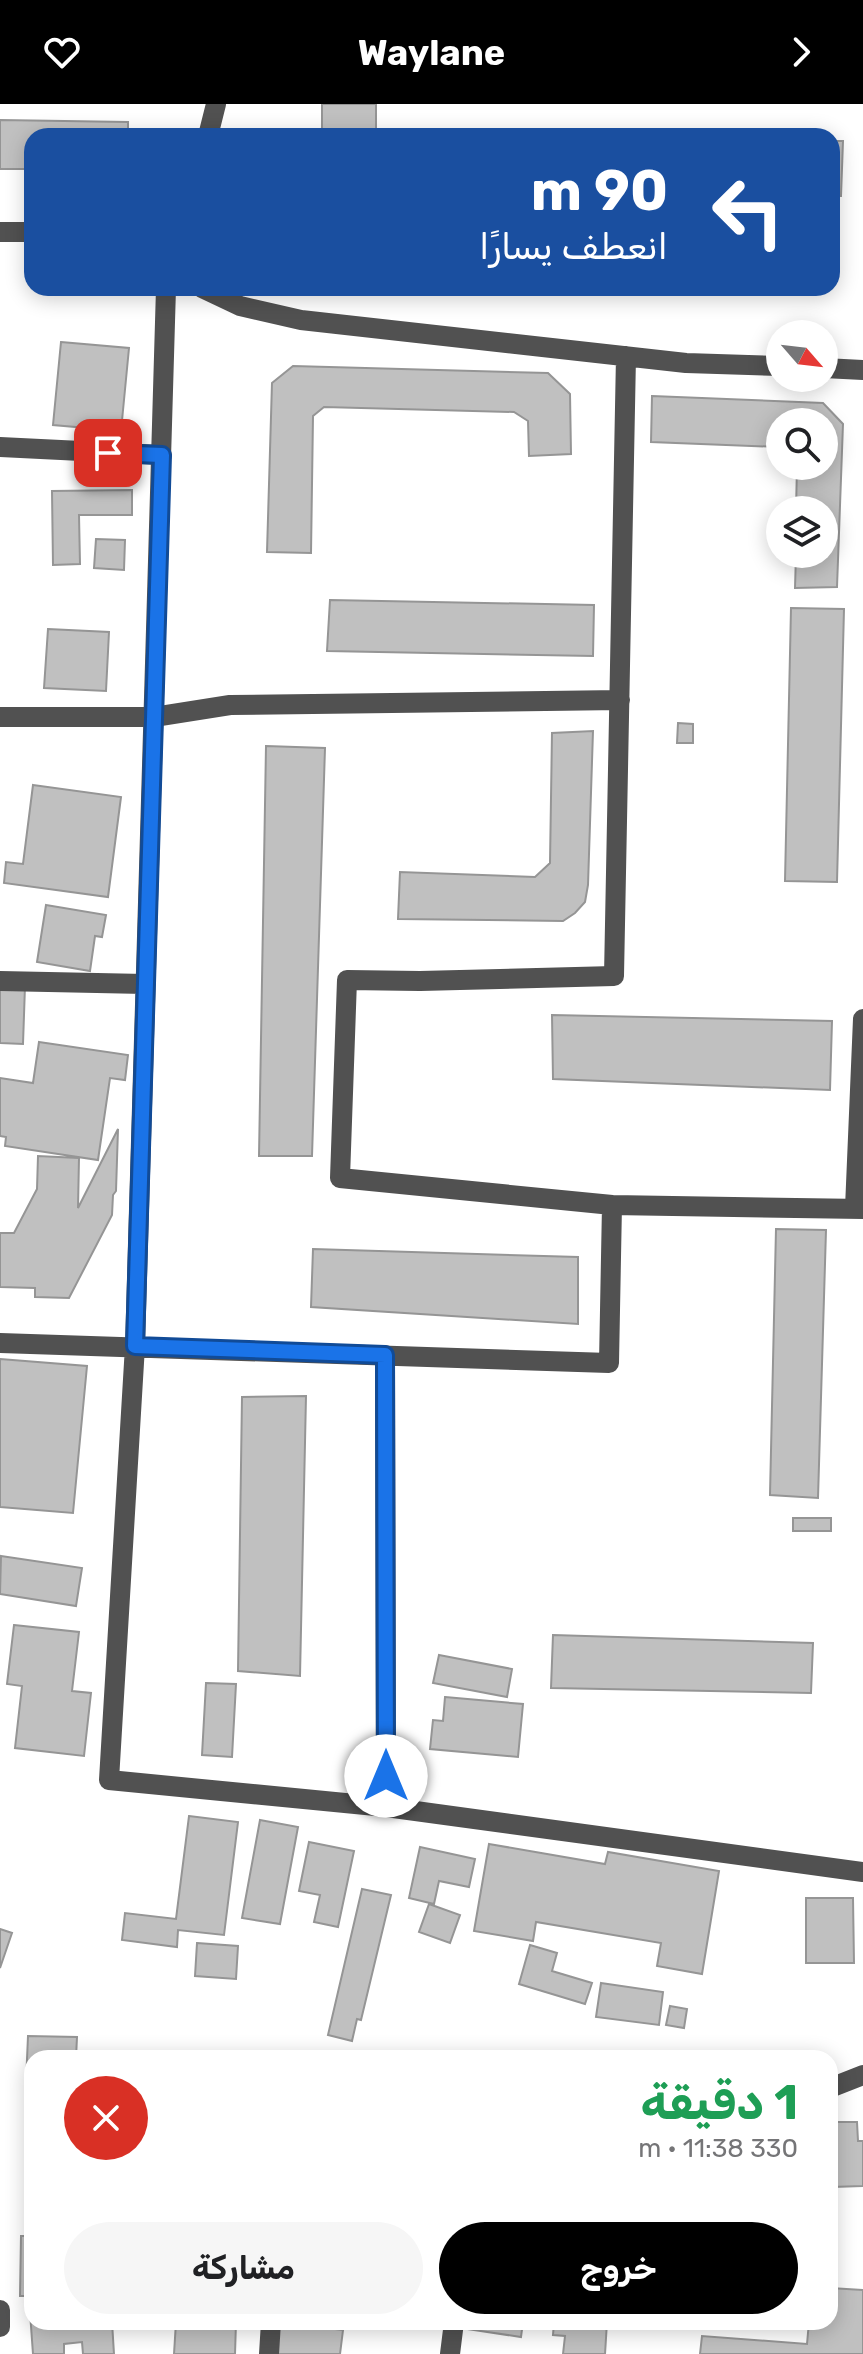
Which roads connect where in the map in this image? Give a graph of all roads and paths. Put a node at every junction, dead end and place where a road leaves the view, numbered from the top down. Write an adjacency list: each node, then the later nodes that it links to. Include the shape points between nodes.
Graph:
1 (216, 104): 2 (street)
2 (210, 128)
3 (0, 232): 4 (street)
4 (24, 232)
5 (166, 296): 12 (street)
6 (219, 296): 7 (street, via 301,320)
7 (626, 356): 8 (street); 13 (street)
8 (766, 366)
9 (838, 369): 10 (street)
10 (863, 370)
11 (0, 447): 12 (street)
12 (162, 455): 15 (street)
13 (620, 700): 15 (street, via 230,705); 19 (street, via 614,976 347,980 340,1178)
14 (0, 717): 15 (street)
15 (154, 717): 17 (street)
16 (0, 981): 17 (street)
17 (145, 984): 22 (street)
18 (863, 1019): 20 (street)
19 (612, 1205): 20 (street); 23 (street, via 609,1363)
20 (859, 1208)
21 (0, 1343): 22 (street)
22 (135, 1346): 23 (street); 24 (street, via 109,1780)
23 (385, 1355): 24 (street)
24 (386, 1807): 25 (street)
25 (863, 1872)
26 (863, 2075): 27 (street)
27 (838, 2085)
28 (0, 2310): 29 (street)
29 (0, 2327)
30 (270, 2330): 32 (street)
31 (453, 2330): 33 (street)
32 (269, 2354)
33 (450, 2354)

